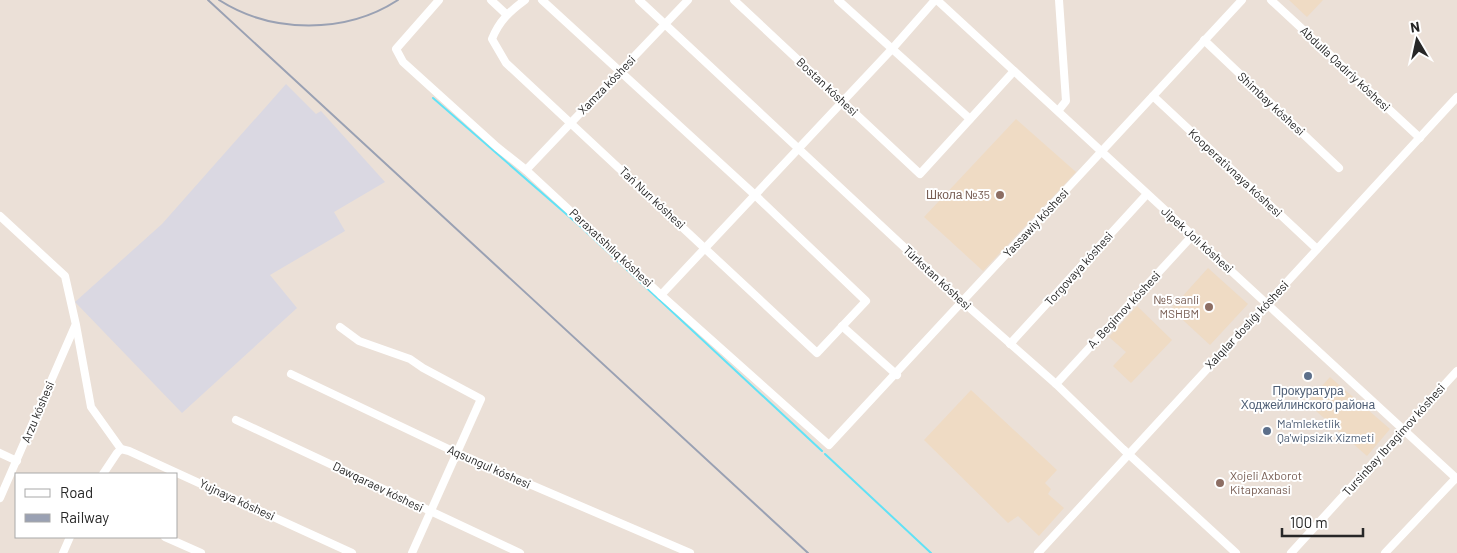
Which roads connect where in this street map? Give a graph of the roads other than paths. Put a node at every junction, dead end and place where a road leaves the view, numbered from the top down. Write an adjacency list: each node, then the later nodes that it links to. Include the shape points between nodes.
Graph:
1 (439, 0): 29 (street, Paraxatshılıq kóshesi, via 396,49 403,62)
2 (491, 0): 13 (street)
3 (525, 0): 13 (street)
4 (542, 0): 17 (street)
5 (639, 0): 14 (street, Túrkstan kóshesi)
6 (688, 0): 14 (street, Xamza kóshesi)
7 (734, 0): 21 (street, Bostan kóshesi)
8 (838, 0): 16 (street)
9 (936, 0): 16 (street); 18 (street, Jipek Jolı kóshesi)
10 (1059, 0): 22 (street, via 1066,101)
11 (1242, 0): 15 (street, Yassawiy kóshesi)
12 (1271, 0): 25 (street, Abdulla Qadıriy kóshesi)
13 (506, 14): 24 (street, Tań Nurı kóshesi, via 492,39 506,63)
14 (665, 24): 17 (street, Xamza kóshesi); 26 (street, Túrkstan kóshesi)
15 (1204, 40): 19 (street, Yassawiy kóshesi); 28 (street, Shimbay kóshesi)
16 (892, 49): 21 (street); 23 (street)
17 (620, 70): 24 (street, Xamza kóshesi); 31 (street)
18 (1014, 71): 22 (street, Jipek Jolı kóshesi); 23 (street)
19 (1153, 96): 27 (street, Yassawiy kóshesi); 35 (street, Kooperativnaya kóshesi)
20 (1457, 97): 25 (street, Xalqılar doslıǵı kóshesi)
21 (842, 102): 23 (street, Bostan kóshesi, via 920,174); 26 (street)
22 (1058, 111): 27 (street, Jipek Jolı kóshesi)
23 (970, 119)
24 (571, 123): 29 (street, Xamza kóshesi); 34 (street, Tań Nurı kóshesi)
25 (1420, 138): 35 (street, Xalqılar doslıǵı kóshesi)
26 (799, 148): 31 (street); 37 (street, Túrkstan kóshesi)
27 (1102, 152): 30 (street, Jipek Jolı kóshesi); 37 (street, Yassawiy kóshesi)
28 (1338, 168)
29 (526, 170): 36 (street, Paraxatshılıq kóshesi)
30 (1147, 194): 33 (street, Jipek Jolı kóshesi); 42 (street, Torgovaya kóshesi)
31 (755, 195): 34 (street); 40 (street, via 866,301)
32 (0, 216): 39 (street, via 65,276)
33 (1192, 236): 38 (street, Jipek Jolı kóshesi); 46 (street, A. Begimov kóshesi)
34 (706, 248): 36 (street); 40 (street, Tań Nurı kóshesi, via 817,353)
35 (1317, 249): 38 (street, Xalqılar doslıǵı kóshesi)
36 (661, 295): 49 (street, Paraxatshılıq kóshesi)
37 (963, 302): 42 (street, Túrkstan kóshesi); 45 (street, Yassawiy kóshesi)
38 (1267, 304): 48 (street, Jipek Jolı kóshesi); 53 (street, Xalqılar doslıǵı kóshesi)
39 (76, 325): 50 (street, via 91,407); 54 (street, Arzu kóshesi)
40 (842, 326): 45 (street)
41 (340, 327): 52 (street, via 359,341 410,359 481,399)
42 (1010, 344): 46 (street, Túrkstan kóshesi)
43 (1457, 371): 48 (street, Tursinbay Ibragimov kóshesi)
44 (291, 374): 52 (street, Aqsungul kóshesi)
45 (896, 375): 49 (street, Yassawiy kóshesi)
46 (1056, 384): 53 (street, Túrkstan kóshesi)
47 (236, 420): 60 (street, Dawqaraev kóshesi)
48 (1404, 430): 58 (street, Jipek Jolı kóshesi); 71 (street, Tursinbay Ibragimov kóshesi)
49 (829, 445)
50 (121, 449): 55 (street); 56 (street, Yujnaya kóshesi)
51 (0, 453): 54 (street)
52 (457, 453): 60 (street); 68 (street, Aqsungul kóshesi)
53 (1128, 454): 69 (street, Xalqılar doslıǵı kóshesi); 70 (street, Túrkstan kóshesi)
54 (17, 460): 59 (street, Arzu kóshesi)
55 (104, 473)
56 (177, 473)
57 (178, 473): 65 (street, Yujnaya kóshesi)
58 (1457, 478): 72 (street)
59 (0, 498)
60 (430, 512): 66 (street); 67 (street, Dawqaraev kóshesi)
61 (70, 538): 63 (street)
62 (167, 538): 64 (street)
63 (63, 553)
64 (202, 553)
65 (352, 553)
66 (412, 553)
67 (520, 553)
68 (690, 553)
69 (1038, 553)
70 (1236, 553)
71 (1290, 553)
72 (1385, 553)

